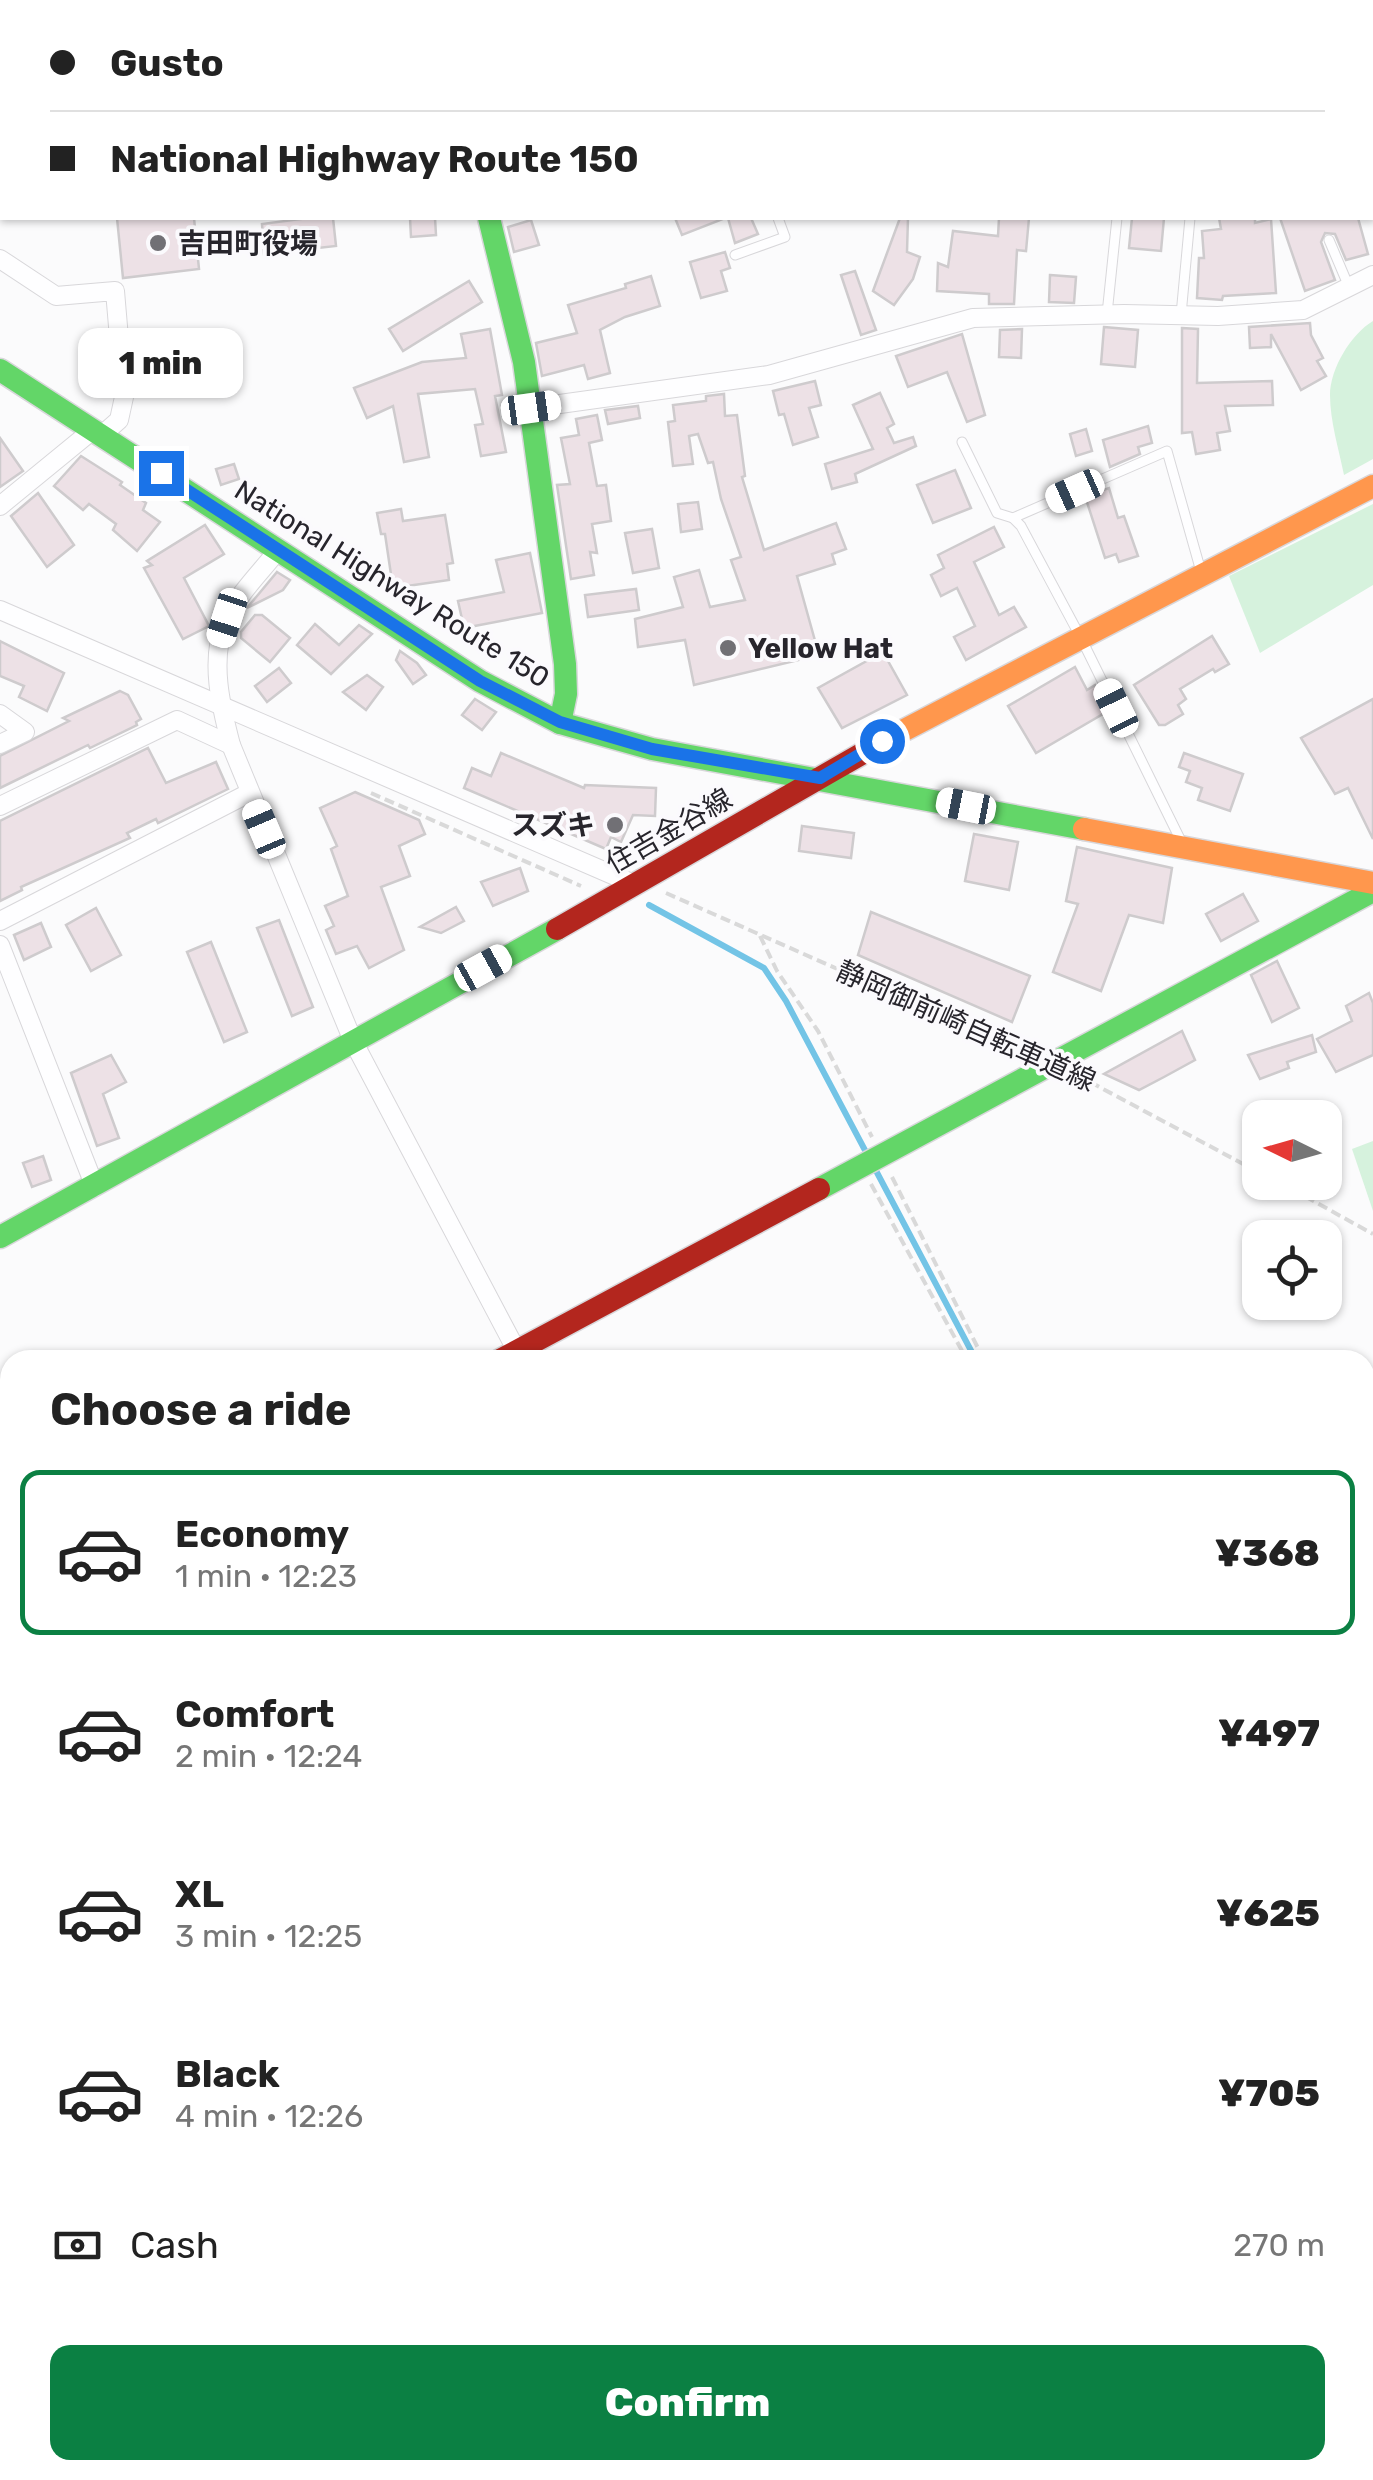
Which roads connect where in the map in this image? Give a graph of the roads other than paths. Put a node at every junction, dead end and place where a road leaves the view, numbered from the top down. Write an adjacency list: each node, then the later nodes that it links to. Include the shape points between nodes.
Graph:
1 (489, 220): 13 (main road)
2 (779, 220): 6 (lane, via 785,238)
3 (1118, 220): 10 (lane)
4 (1190, 220): 11 (lane)
5 (1329, 240): 9 (lane)
6 (735, 255)
7 (0, 259): 14 (street, via 56,296 116,291 124,398 119,420)
8 (1373, 275): 9 (street)
9 (1349, 287): 11 (street, via 1303,310)
10 (1107, 314): 11 (street); 13 (street, via 973,318 769,375)
11 (1181, 316)
12 (0, 370): 14 (main road, National Highway Route 150)
13 (531, 408): 25 (main road, via 565,664)
14 (98, 432): 17 (street); 19 (main road, National Highway Route 150)
15 (962, 442): 18 (lane, via 996,513)
16 (1373, 486): 20 (main road, 住吉金谷線)
17 (0, 506)
18 (1014, 518): 20 (lane, via 1166,451); 22 (lane)
19 (278, 550): 23 (street, via 227,618 219,640); 25 (main road, National Highway Route 150, via 480,681)
20 (1202, 576): 22 (main road, 住吉金谷線)
21 (0, 610): 23 (street)
22 (1081, 638): 28 (main road, 住吉金谷線); 31 (lane)
23 (221, 706): 27 (street); 33 (street)
24 (0, 714): 26 (street, via 25,732)
25 (560, 722): 28 (main road, National Highway Route 150, via 652,749)
26 (0, 744)
27 (231, 745): 29 (street); 30 (street, via 177,720)
28 (820, 778): 31 (main road, National Highway Route 150); 33 (main road, 住吉金谷線)
29 (249, 794): 35 (street); 37 (street)
30 (0, 806)
31 (1184, 848): 32 (main road, National Highway Route 150)
32 (1373, 883)
33 (636, 885): 37 (main road, 住吉金谷線)
34 (1373, 891): 41 (main road)
35 (0, 921)
36 (0, 945): 38 (street)
37 (353, 1040): 38 (main road, 住吉金谷線); 40 (street)
38 (95, 1186): 39 (main road, 住吉金谷線)
39 (0, 1237)
40 (509, 1350)
41 (526, 1350)

